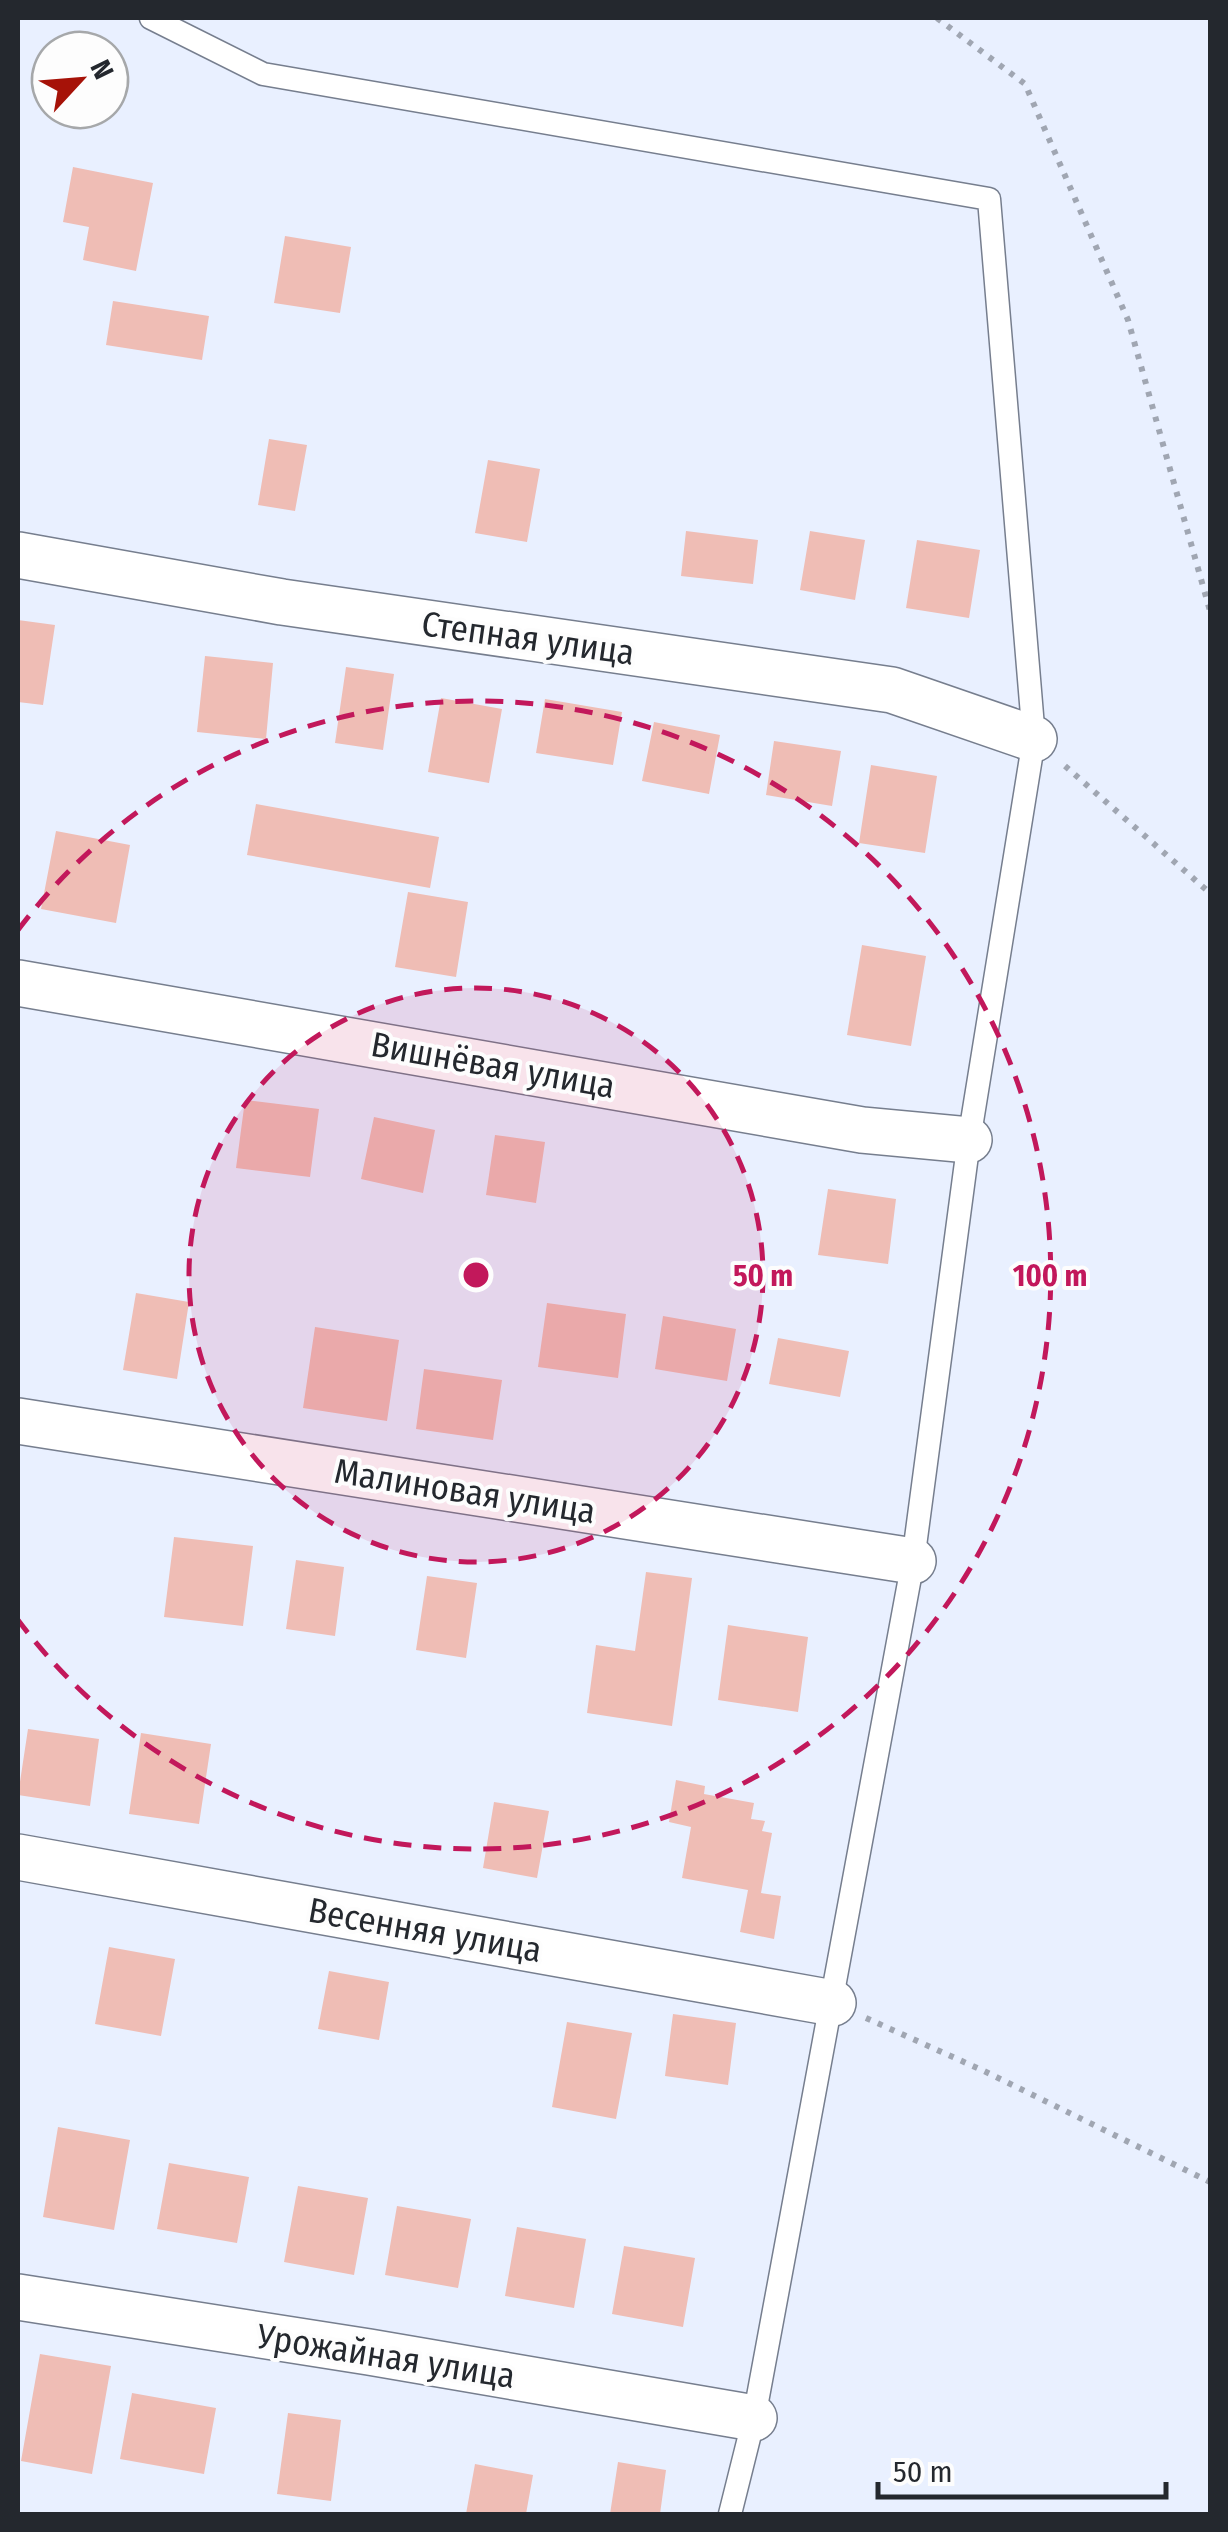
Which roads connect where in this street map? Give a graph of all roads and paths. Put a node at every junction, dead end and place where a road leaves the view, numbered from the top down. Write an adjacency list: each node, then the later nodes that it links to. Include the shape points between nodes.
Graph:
1 (151, 18): 5 (lane, via 263,74 989,199)
2 (937, 18): 4 (path, via 1025,84 1128,320)
3 (18, 555): 5 (street, Степная улица, via 282,602 892,690)
4 (1210, 612)
5 (1034, 739): 6 (path); 8 (lane)
6 (1210, 893)
7 (18, 983): 8 (street, Вишнёвая улица, via 862,1130)
8 (968, 1140): 10 (lane)
9 (18, 1422): 10 (street, Малиновая улица)
10 (913, 1561): 12 (lane)
11 (18, 1857): 12 (street, Весенняя улица)
12 (833, 2003): 13 (path); 15 (lane)
13 (1210, 2182)
14 (18, 2297): 15 (street, Урожайная улица)
15 (754, 2418): 16 (lane)
16 (730, 2514)

